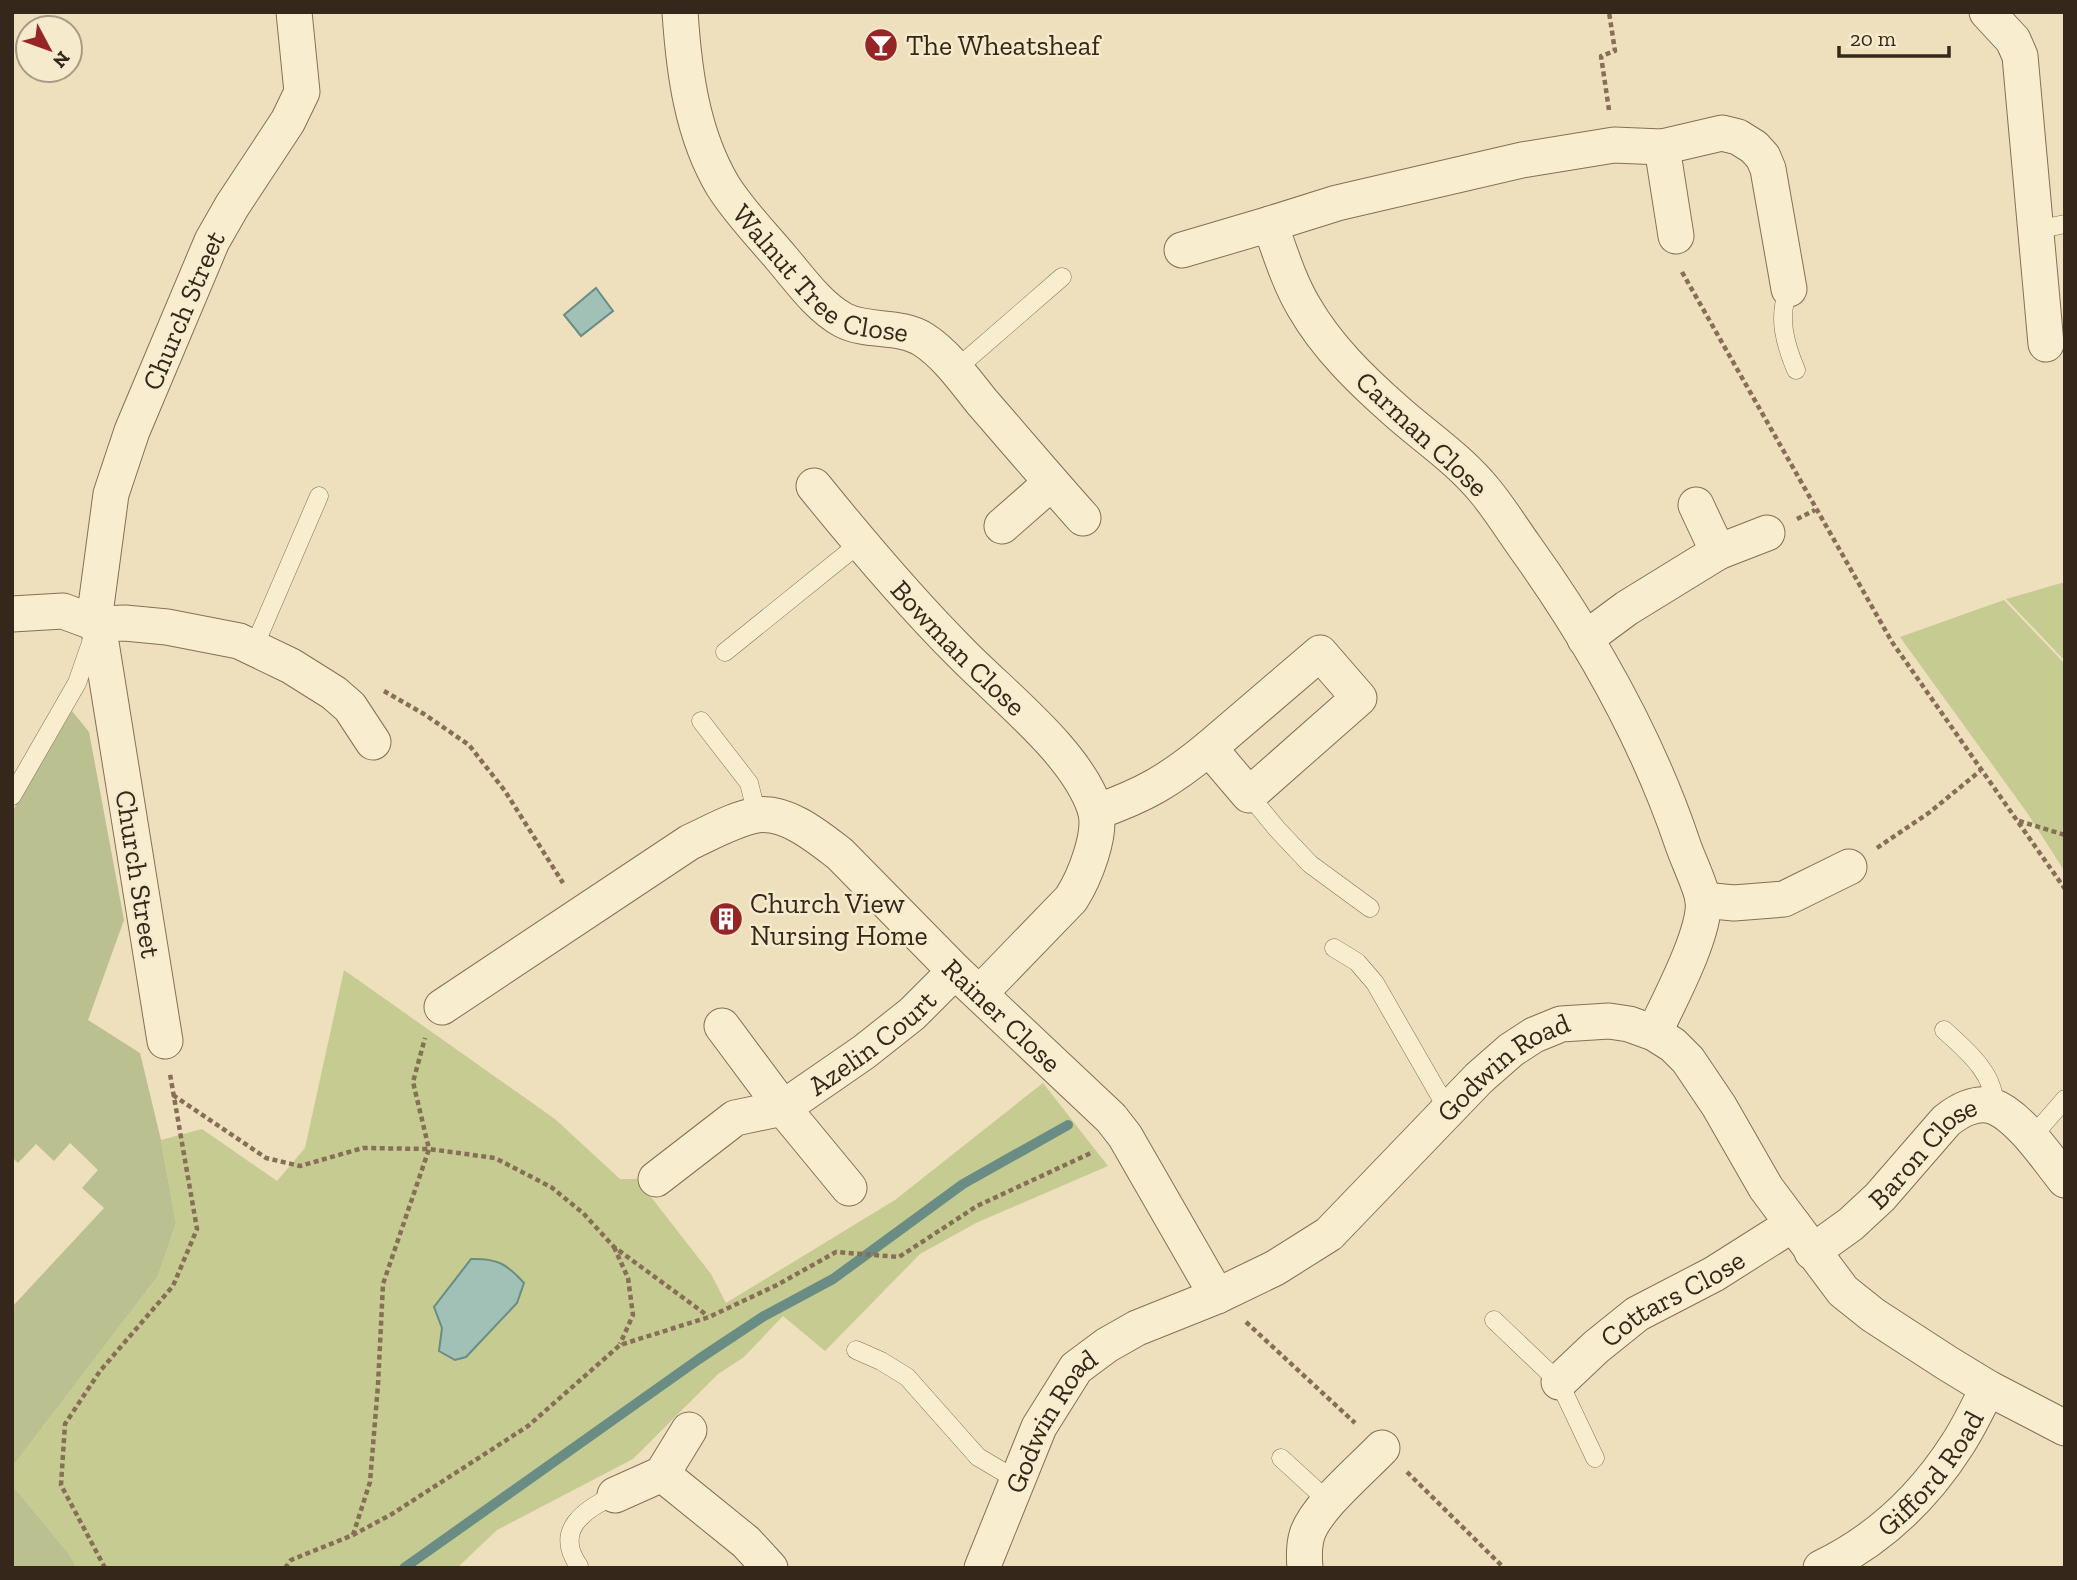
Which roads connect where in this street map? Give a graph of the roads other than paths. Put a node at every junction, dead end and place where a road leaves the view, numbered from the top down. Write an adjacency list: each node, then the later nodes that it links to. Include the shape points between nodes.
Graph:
1 (294, 12): 24 (street, Church Street, via 302,92 212,241 132,431 111,494 96,606)
2 (680, 12): 12 (street, Walnut Tree Close, via 699,132 715,171 739,208 835,314 853,324 914,334)
3 (1987, 12): 6 (street, via 2013,40 2020,56)
4 (1662, 147): 5 (street, via 1614,145 1522,160); 7 (street); 10 (street, via 1723,133 1754,147 1768,169)
5 (1270, 224): 8 (street); 25 (street, Carman Close, via 1303,306 1322,335 1356,373 1450,454 1485,491)
6 (2050, 227): 11 (street)
7 (1676, 236)
8 (1182, 250)
9 (1062, 277): 12 (lane)
10 (1789, 289): 13 (lane, via 1783,302 1783,323 1785,345)
11 (2046, 344)
12 (956, 370): 14 (street, Walnut Tree Close)
13 (1796, 370)
14 (1051, 483): 18 (street, Walnut Tree Close); 19 (street)
15 (814, 486): 21 (street, Bowman Close)
16 (319, 496): 26 (lane)
17 (1696, 505): 22 (street)
18 (1083, 518)
19 (1002, 526)
20 (1767, 533): 22 (street)
21 (860, 542): 27 (lane); 33 (street, Bowman Close, via 960,652 1066,758 1084,783)
22 (1718, 552): 25 (street, via 1627,607)
23 (12, 614): 24 (street, via 63,611)
24 (98, 624): 26 (street, via 167,627); 32 (lane, via 76,683); 44 (street, Church Street)
25 (1585, 639): 36 (street, Carman Close, via 1619,696 1669,802)
26 (254, 647): 29 (street, via 334,693)
27 (725, 652)
28 (701, 721): 34 (lane, via 749,783)
29 (373, 742)
30 (1209, 748): 31 (street); 31 (street, via 1320,653 1359,698); 33 (street, via 1174,776 1135,798)
31 (1249, 795): 37 (lane, via 1310,864)
32 (12, 796)
33 (1096, 812): 39 (street, Bowman Close, via 1089,864 1071,899)
34 (757, 816): 39 (street, Rainer Close, via 791,823 841,854); 40 (street, Rainer Close, via 690,842)
35 (1849, 867): 36 (street, via 1784,899)
36 (1703, 900): 43 (street, via 1693,944)
37 (1370, 908)
38 (1334, 948): 48 (lane, via 1357,962 1375,983)
39 (967, 982): 46 (street, Azelin Court, via 902,1021); 54 (street, Rainer Close, via 1093,1098 1125,1136)
40 (442, 1007)
41 (722, 1026): 46 (street, Azelin Court)
42 (1944, 1030): 47 (lane, via 1982,1069 1993,1092)
43 (1654, 1033): 48 (street, Godwin Road, via 1609,1021 1561,1024 1511,1051); 53 (street, Godwin Road, via 1688,1060)
44 (165, 1041)
45 (2065, 1099): 49 (lane)
46 (782, 1108): 50 (street, Azelin Court, via 735,1118); 52 (street, Azelin Court)
47 (1994, 1108): 49 (street, Baron Close); 53 (street, Baron Close, via 1981,1105 1956,1113 1851,1224)
48 (1448, 1110): 54 (street, Godwin Road, via 1329,1234 1275,1268)
49 (2031, 1138): 51 (street, Baron Close)
50 (656, 1179)
51 (2065, 1180)
52 (849, 1188)
53 (1802, 1238): 57 (street, Cottars Close, via 1714,1274 1637,1314); 58 (street, Godwin Road, via 1843,1291)
54 (1217, 1296): 65 (street, Godwin Road, via 1138,1328 1076,1368 1039,1427)
55 (1494, 1320): 57 (lane)
56 (856, 1350): 65 (lane, via 908,1377 978,1457)
57 (1559, 1382): 63 (lane)
58 (1988, 1388): 59 (street, Godwin Road); 72 (street, Gifford Road, via 1957,1445 1905,1509 1872,1538)
59 (2065, 1428)
60 (689, 1430): 64 (street)
61 (1382, 1448): 67 (street)
62 (1281, 1458): 67 (lane)
63 (1595, 1458)
64 (662, 1474): 66 (street); 69 (street, via 746,1542)
65 (1017, 1480): 70 (street, Godwin Road)
66 (615, 1495): 68 (lane, via 597,1503 572,1528 570,1549)
67 (1329, 1502): 71 (street, via 1307,1535)
68 (579, 1566)
69 (770, 1568)
70 (982, 1568)
71 (1304, 1568)
72 (1821, 1568)

